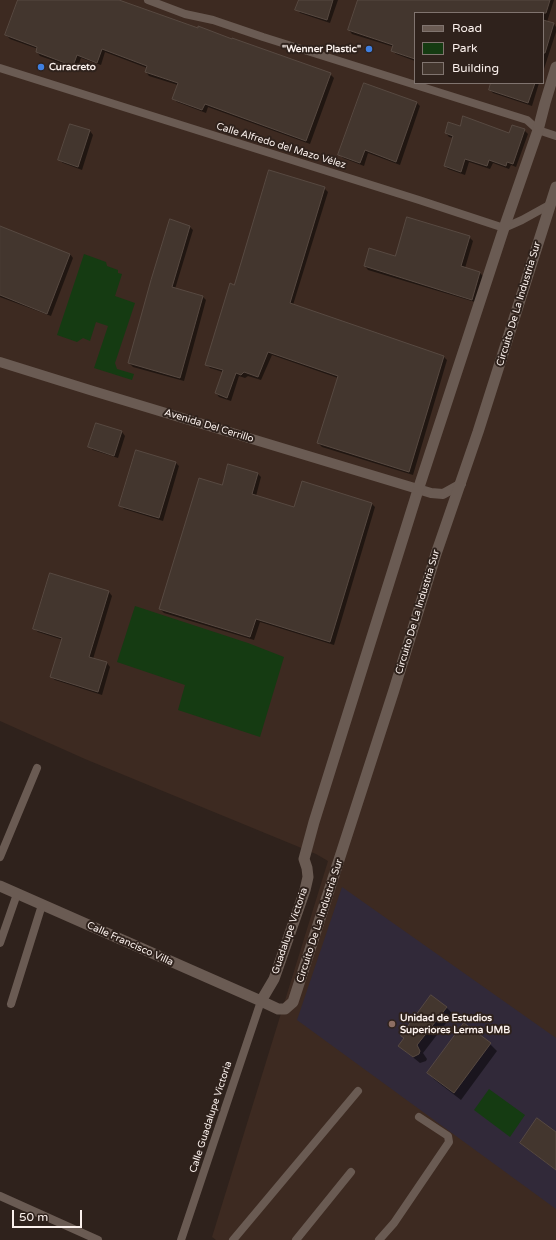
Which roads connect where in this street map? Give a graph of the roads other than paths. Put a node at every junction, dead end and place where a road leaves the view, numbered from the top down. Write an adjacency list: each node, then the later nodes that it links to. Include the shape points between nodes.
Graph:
1 (148, 0): 4 (street, via 185,14 213,20 527,120)
2 (0, 68): 8 (street, Calle Alfredo del Mazo Vélez)
3 (556, 68): 4 (main road)
4 (538, 130): 5 (street); 8 (main road)
5 (556, 136)
6 (556, 187): 7 (main road, Circuito De La Industria Sur)
7 (551, 204): 8 (street); 10 (main road, Circuito De La Industria Sur)
8 (504, 228): 11 (main road)
9 (0, 362): 11 (street, Avenida Del Cerrillo)
10 (461, 484): 11 (street, Avenida Del Cerrillo, via 443,494); 18 (main road, Circuito De La Industria Sur, via 436,554 296,996 290,1006 280,1010)
11 (418, 490): 18 (main road, Guadalupe Victoria, via 314,822 304,859 308,877 305,890 274,979)
12 (37, 768): 13 (street)
13 (0, 857)
14 (0, 886): 15 (main road, Calle Francisco Villa)
15 (17, 894): 16 (main road, Calle Francisco Villa); 17 (street)
16 (42, 905): 18 (main road, Calle Francisco Villa); 19 (street)
17 (0, 943)
18 (261, 1001): 25 (street, Calle Guadalupe Victoria)
19 (11, 1004)
20 (358, 1091): 26 (street)
21 (419, 1117): 28 (street, via 448,1136 449,1142 394,1223)
22 (351, 1172): 27 (street)
23 (0, 1196): 24 (street)
24 (98, 1240)
25 (182, 1240)
26 (233, 1240)
27 (296, 1240)
28 (379, 1240)

